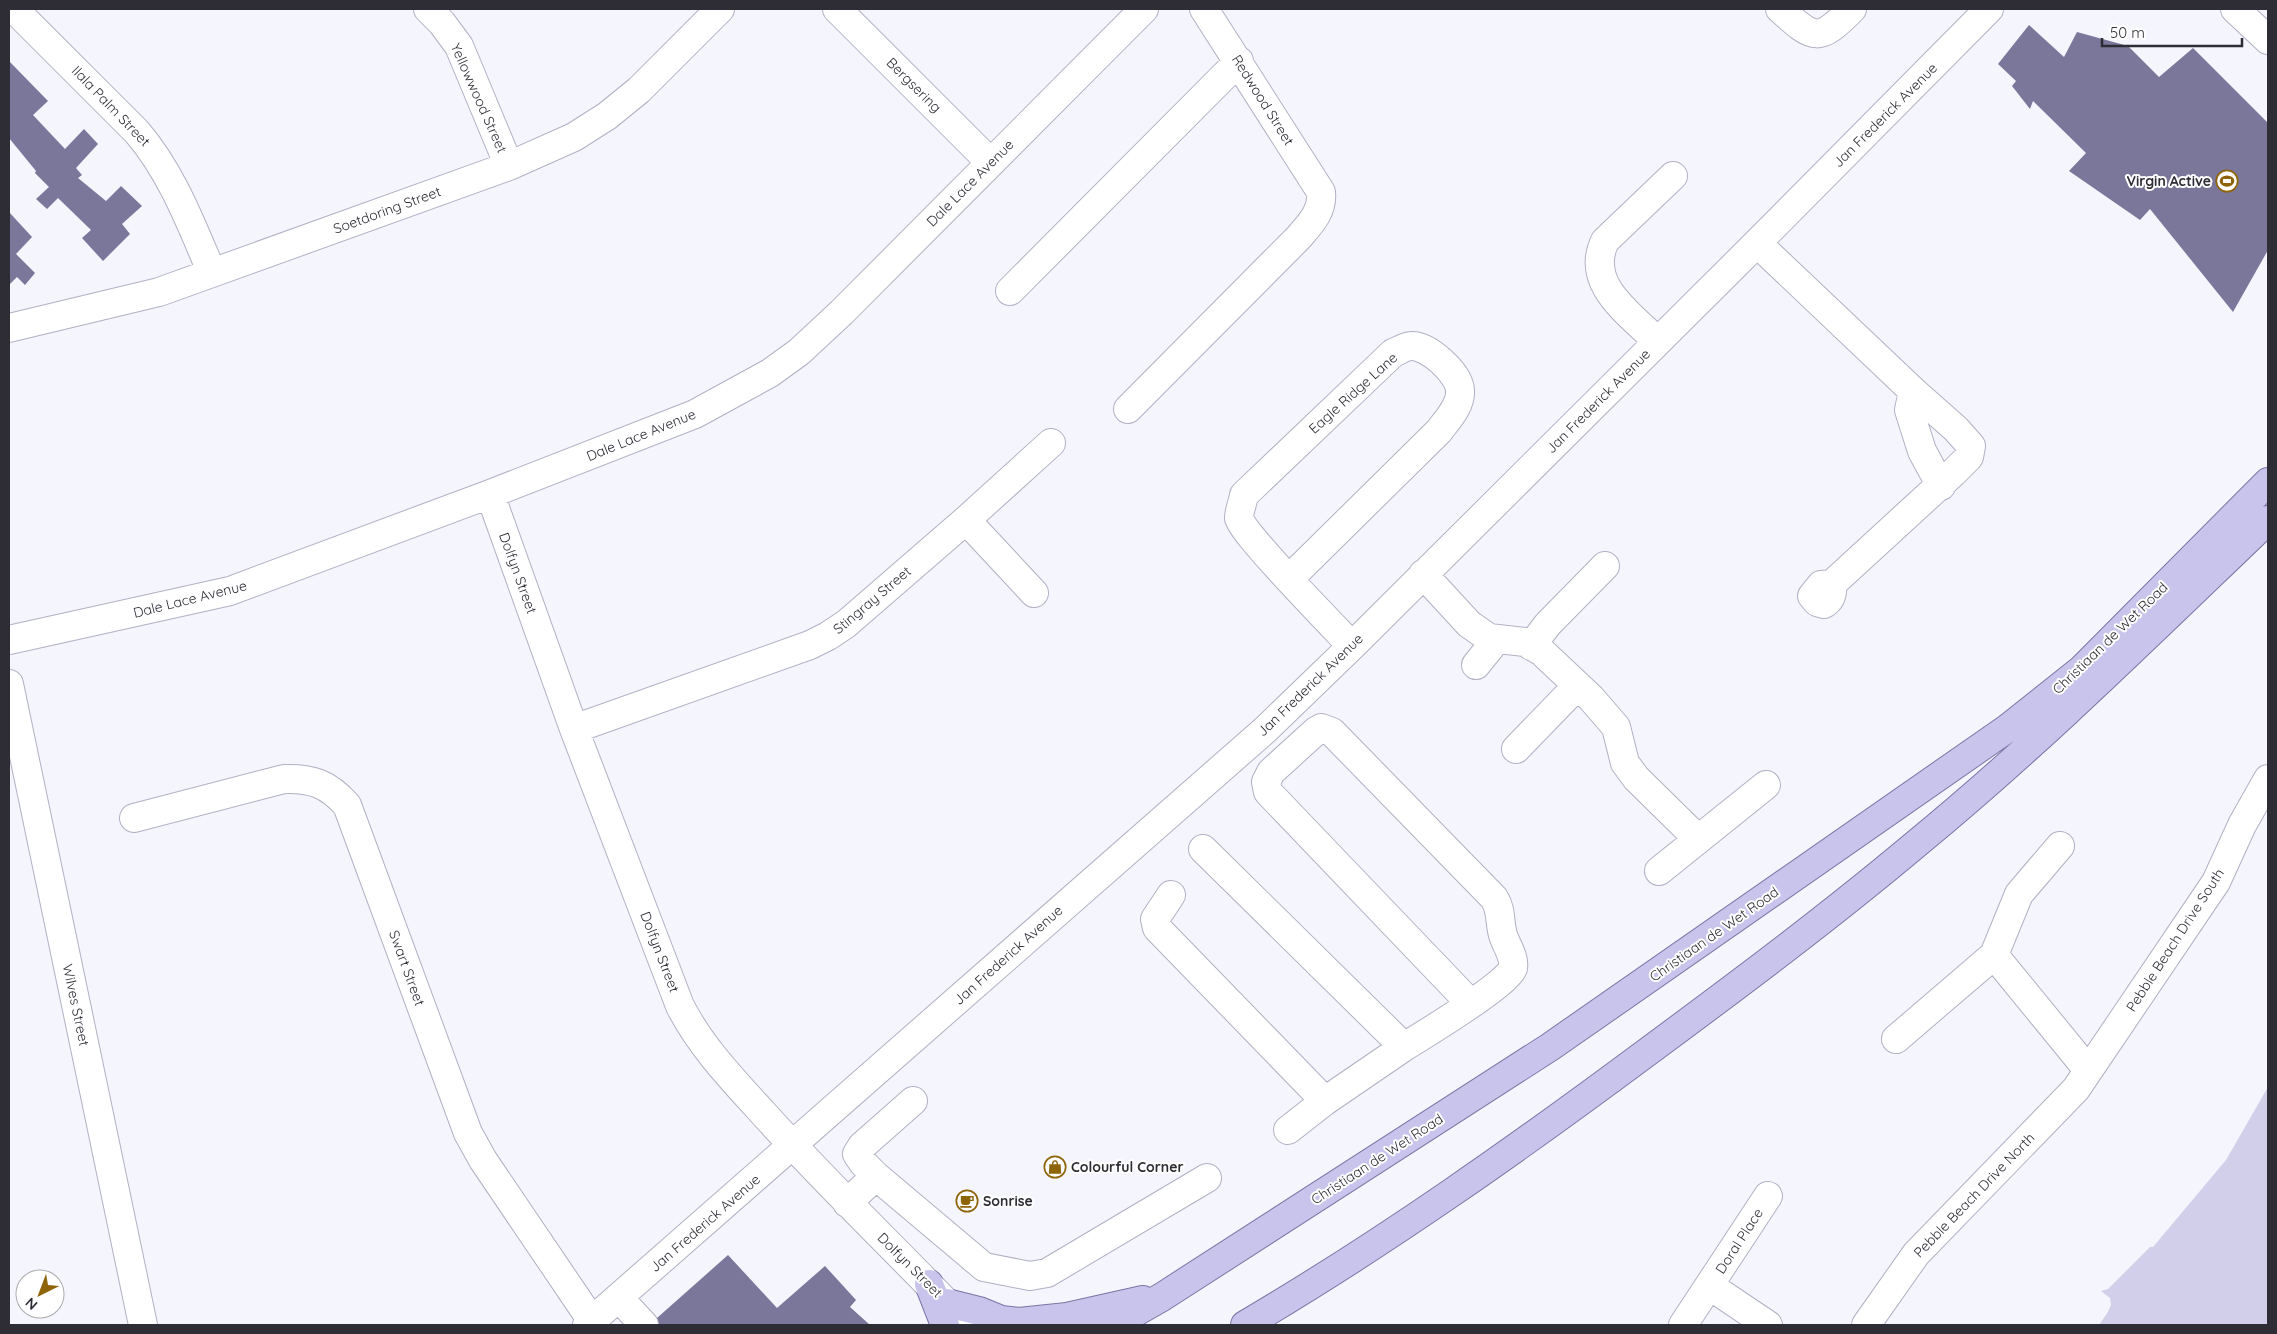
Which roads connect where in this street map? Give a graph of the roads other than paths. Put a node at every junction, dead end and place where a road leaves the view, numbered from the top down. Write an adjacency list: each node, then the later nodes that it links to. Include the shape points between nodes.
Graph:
1 (14, 9): 17 (street, Ilala Palm Street, via 153,150 178,195)
2 (428, 9): 14 (street, Yellowwood Street, via 459,46)
3 (720, 9): 14 (street, Soetdoring Street, via 639,90 607,116 574,137)
4 (837, 9): 13 (street, Bergsering)
5 (1144, 9): 13 (street, Dale Lace Avenue)
6 (1204, 9): 12 (street, Redwood Street)
7 (1780, 9): 8 (street, via 1799,26 1822,34 1832,29)
8 (1852, 9)
9 (1990, 9): 16 (street, Jan Frederick Avenue, via 1856,158)
10 (2235, 9): 11 (street)
11 (2268, 40)
12 (1239, 61): 18 (street); 22 (street, Redwood Street, via 1321,192 1319,211 1299,237)
13 (990, 162): 26 (street, Dale Lace Avenue, via 842,312 799,352 770,373 695,414)
14 (509, 166): 17 (street, Soetdoring Street)
15 (1673, 176): 20 (street, via 1605,241 1599,252 1606,290)
16 (1757, 243): 20 (street, Jan Frederick Avenue); 21 (street)
17 (212, 273): 19 (street, Soetdoring Street, via 159,292)
18 (1010, 292)
19 (9, 328)
20 (1658, 341): 30 (street, Jan Frederick Avenue)
21 (1913, 391): 25 (street, via 1909,410 1922,451); 25 (street, via 1956,429 1970,446 1969,457)
22 (1128, 410)
23 (1051, 442): 27 (street, Stingray Street)
24 (2268, 482): 65 (main road, Christiaan de Wet Road, via 2081,670 2008,728 1550,1048)
25 (1940, 486): 32 (street)
26 (490, 494): 35 (street, Dale Lace Avenue, via 230,591); 41 (street, Dolfyn Street)
27 (966, 520): 33 (street); 41 (street, Stingray Street, via 828,636)
28 (2268, 520): 73 (main road, Christiaan de Wet Road, via 2044,732 1918,843 1858,891 1555,1121 1291,1298)
29 (1605, 566): 37 (street)
30 (1423, 574): 34 (street, via 1469,624 1489,638); 36 (street, Jan Frederick Avenue)
31 (1290, 579): 31 (street, Eagle Ridge Lane, via 1245,531 1239,519 1244,495 1393,353 1411,346 1428,351 1455,377 1460,390 1456,409 1439,431); 36 (street, Eagle Ridge Lane)
32 (1832, 584)
33 (1034, 593)
34 (1497, 639): 37 (street, via 1525,642); 38 (street)
35 (9, 640)
36 (1352, 646): 59 (street, Jan Frederick Avenue, via 1265,730)
37 (1531, 646): 40 (street, via 1542,652)
38 (1476, 665)
39 (9, 684): 69 (street, Wilves Street)
40 (1577, 686): 42 (street); 46 (street, via 1616,727 1625,764 1636,778)
41 (574, 729): 59 (street, Dolfyn Street, via 691,1028)
42 (1516, 749)
43 (2268, 779): 55 (street, Pebble Beach Drive South, via 2216,882)
44 (1766, 785): 46 (street)
45 (134, 818): 68 (street, Swart Street, via 284,779 303,778 336,792 346,805 468,1133)
46 (1698, 839): 49 (street)
47 (2060, 846): 51 (street, via 2019,894)
48 (1203, 849): 54 (street)
49 (1659, 871)
50 (1171, 895): 57 (street, via 1155,919 1157,928)
51 (1994, 955): 53 (street); 55 (street)
52 (1471, 1004): 52 (street, via 1510,975 1513,968 1498,904 1332,732 1321,728 1271,772 1266,782 1268,792); 54 (street)
53 (1896, 1039)
54 (1404, 1047): 57 (street)
55 (2088, 1070): 76 (street, Pebble Beach Drive North, via 2076,1089 1916,1254)
56 (913, 1101): 60 (street, via 857,1154)
57 (1325, 1101): 58 (street)
58 (1288, 1130)
59 (793, 1146): 63 (street, Dolfyn Street); 66 (street, Jan Frederick Avenue)
60 (876, 1176): 61 (street, via 984,1267 1030,1276 1047,1274); 63 (street)
61 (1207, 1178)
62 (1768, 1196): 64 (street, Doral Place)
63 (847, 1202): 67 (street, Dolfyn Street)
64 (1710, 1286): 74 (street, Doral Place); 75 (street, Doral Place)
65 (1162, 1297): 67 (main road, via 1067,1317 1019,1322); 72 (main road, Christiaan de Wet Road)
66 (619, 1298): 68 (street, Jan Frederick Avenue); 70 (street)
67 (940, 1304): 71 (street, Dolfyn Street)
68 (590, 1323)
69 (143, 1325)
70 (644, 1325)
71 (968, 1325)
72 (1113, 1325)
73 (1245, 1325)
74 (1683, 1325)
75 (1768, 1325)
76 (1866, 1325)

